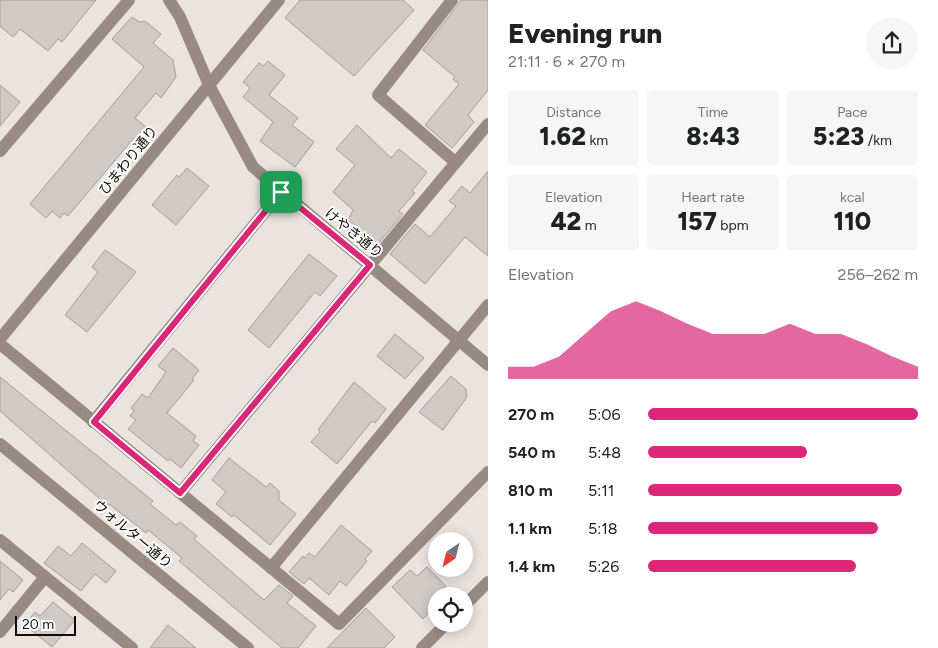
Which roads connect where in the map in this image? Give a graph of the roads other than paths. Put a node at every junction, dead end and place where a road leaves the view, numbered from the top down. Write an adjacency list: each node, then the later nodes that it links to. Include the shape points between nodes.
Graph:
1 (129, 0): 7 (street)
2 (168, 0): 5 (street, けやき通り, via 180,17)
3 (279, 0): 5 (street, ひまわり通り)
4 (452, 0): 8 (street, via 378,95)
5 (209, 85): 9 (street, けやき通り, via 253,167); 12 (street, ひまわり通り)
6 (488, 124): 8 (street)
7 (0, 151)
8 (455, 162): 10 (street)
9 (281, 192): 10 (street, けやき通り); 16 (street)
10 (370, 265): 13 (street, けやき通り); 19 (street)
11 (488, 305): 13 (street)
12 (0, 339)
13 (458, 340): 15 (street, けやき通り); 21 (street)
14 (0, 344): 16 (street)
15 (488, 364)
16 (94, 422): 19 (street)
17 (0, 444): 28 (street, ウォルター通り)
18 (488, 472): 21 (street, via 339,624)
19 (180, 493): 21 (street)
20 (0, 540): 22 (street)
21 (271, 568)
22 (45, 577): 25 (street); 27 (street)
23 (488, 582): 24 (street)
24 (473, 597)
25 (0, 632)
26 (438, 632): 29 (street)
27 (132, 648)
28 (248, 648)
29 (422, 648)

